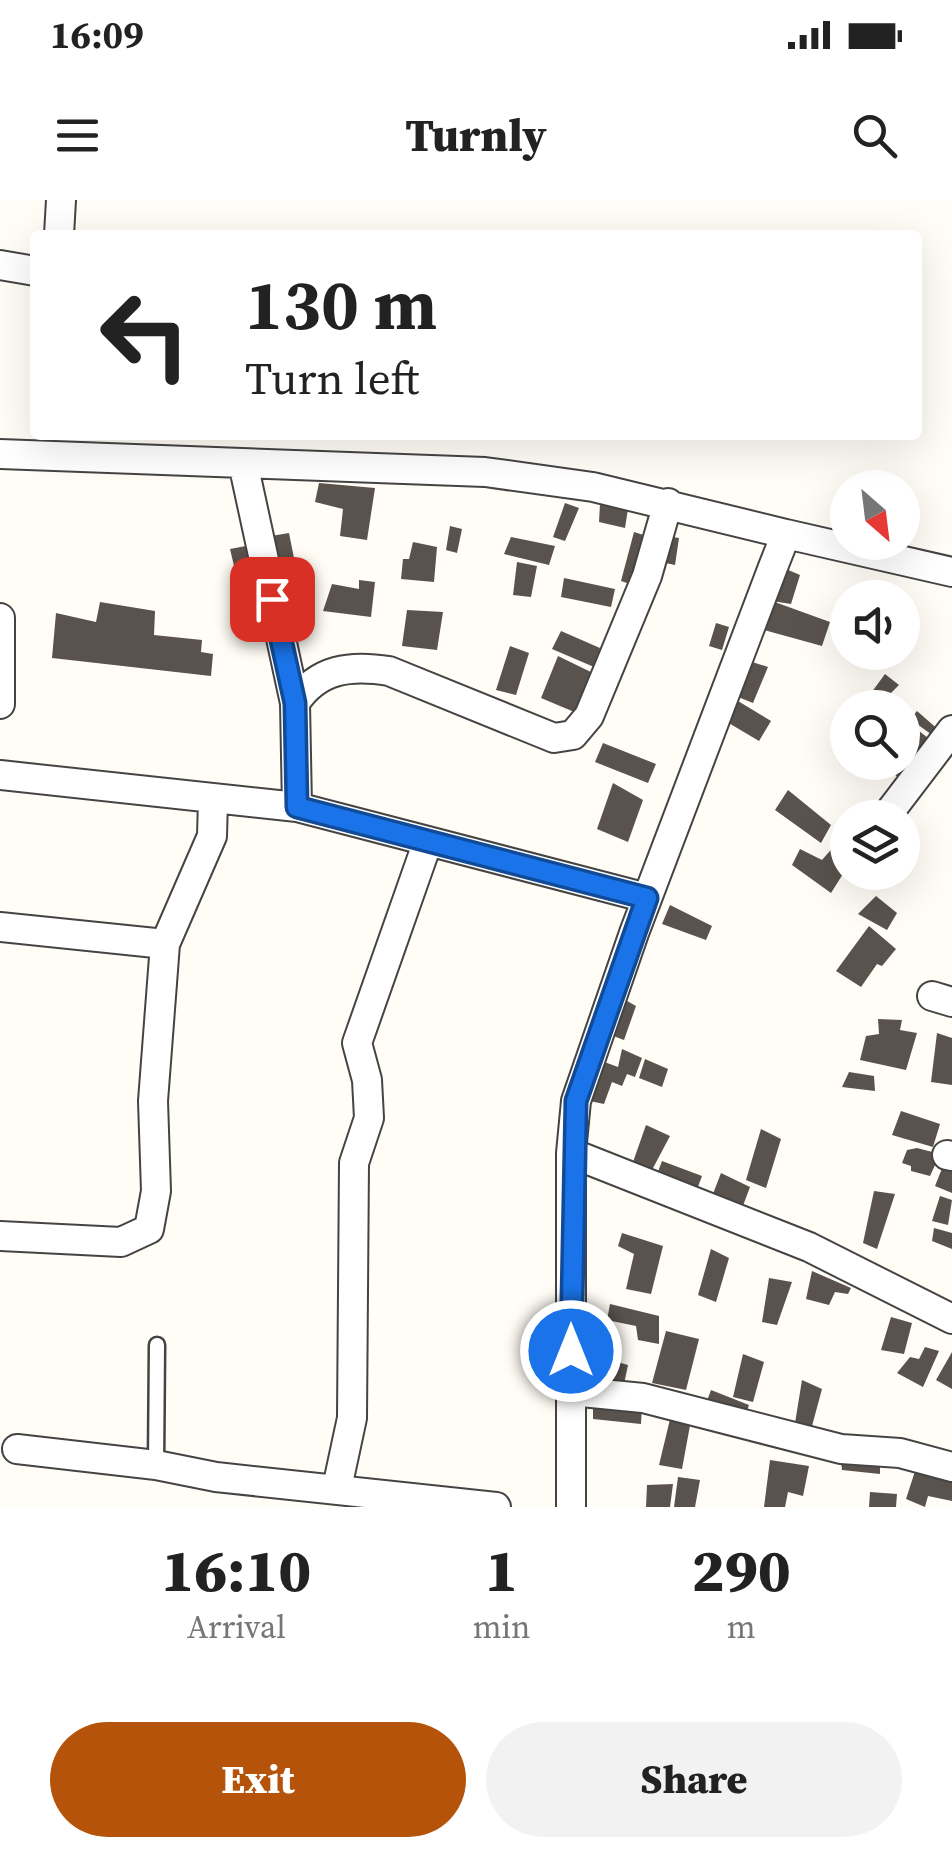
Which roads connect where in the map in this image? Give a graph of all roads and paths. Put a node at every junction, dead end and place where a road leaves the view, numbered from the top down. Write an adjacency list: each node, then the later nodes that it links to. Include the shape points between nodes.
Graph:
1 (62, 200): 2 (street)
2 (59, 230)
3 (0, 265): 4 (street)
4 (30, 270)
5 (50, 446): 6 (street); 7 (street)
6 (0, 454)
7 (243, 463): 8 (street, via 485,472); 12 (street)
8 (668, 503): 9 (street); 12 (street, via 647,576 588,716 573,734 554,738 389,670 325,674)
9 (786, 534): 10 (street); 20 (street)
10 (952, 572)
11 (0, 618): 13 (street)
12 (295, 703): 18 (street)
13 (0, 704)
14 (952, 730): 17 (street)
15 (0, 774): 16 (street)
16 (213, 799): 18 (street); 22 (street, via 212,836)
17 (899, 800)
18 (297, 807): 19 (street)
19 (428, 841): 20 (street); 31 (street, via 356,1042 370,1118 354,1163 352,1418)
20 (647, 898): 23 (street, via 576,1101)
21 (0, 928): 22 (street)
22 (165, 944): 24 (street, via 149,1230 121,1242)
23 (571, 1153): 25 (street, via 810,1248); 27 (street)
24 (0, 1236)
25 (952, 1319)
26 (157, 1344): 29 (lane)
27 (571, 1390): 30 (street, via 643,1398 841,1449 900,1452); 32 (street)
28 (18, 1449): 29 (street)
29 (156, 1465): 31 (street, via 216,1478)
30 (952, 1467)
31 (337, 1488): 33 (street)
32 (571, 1506): 34 (street)
33 (496, 1507)
34 (562, 1507)

